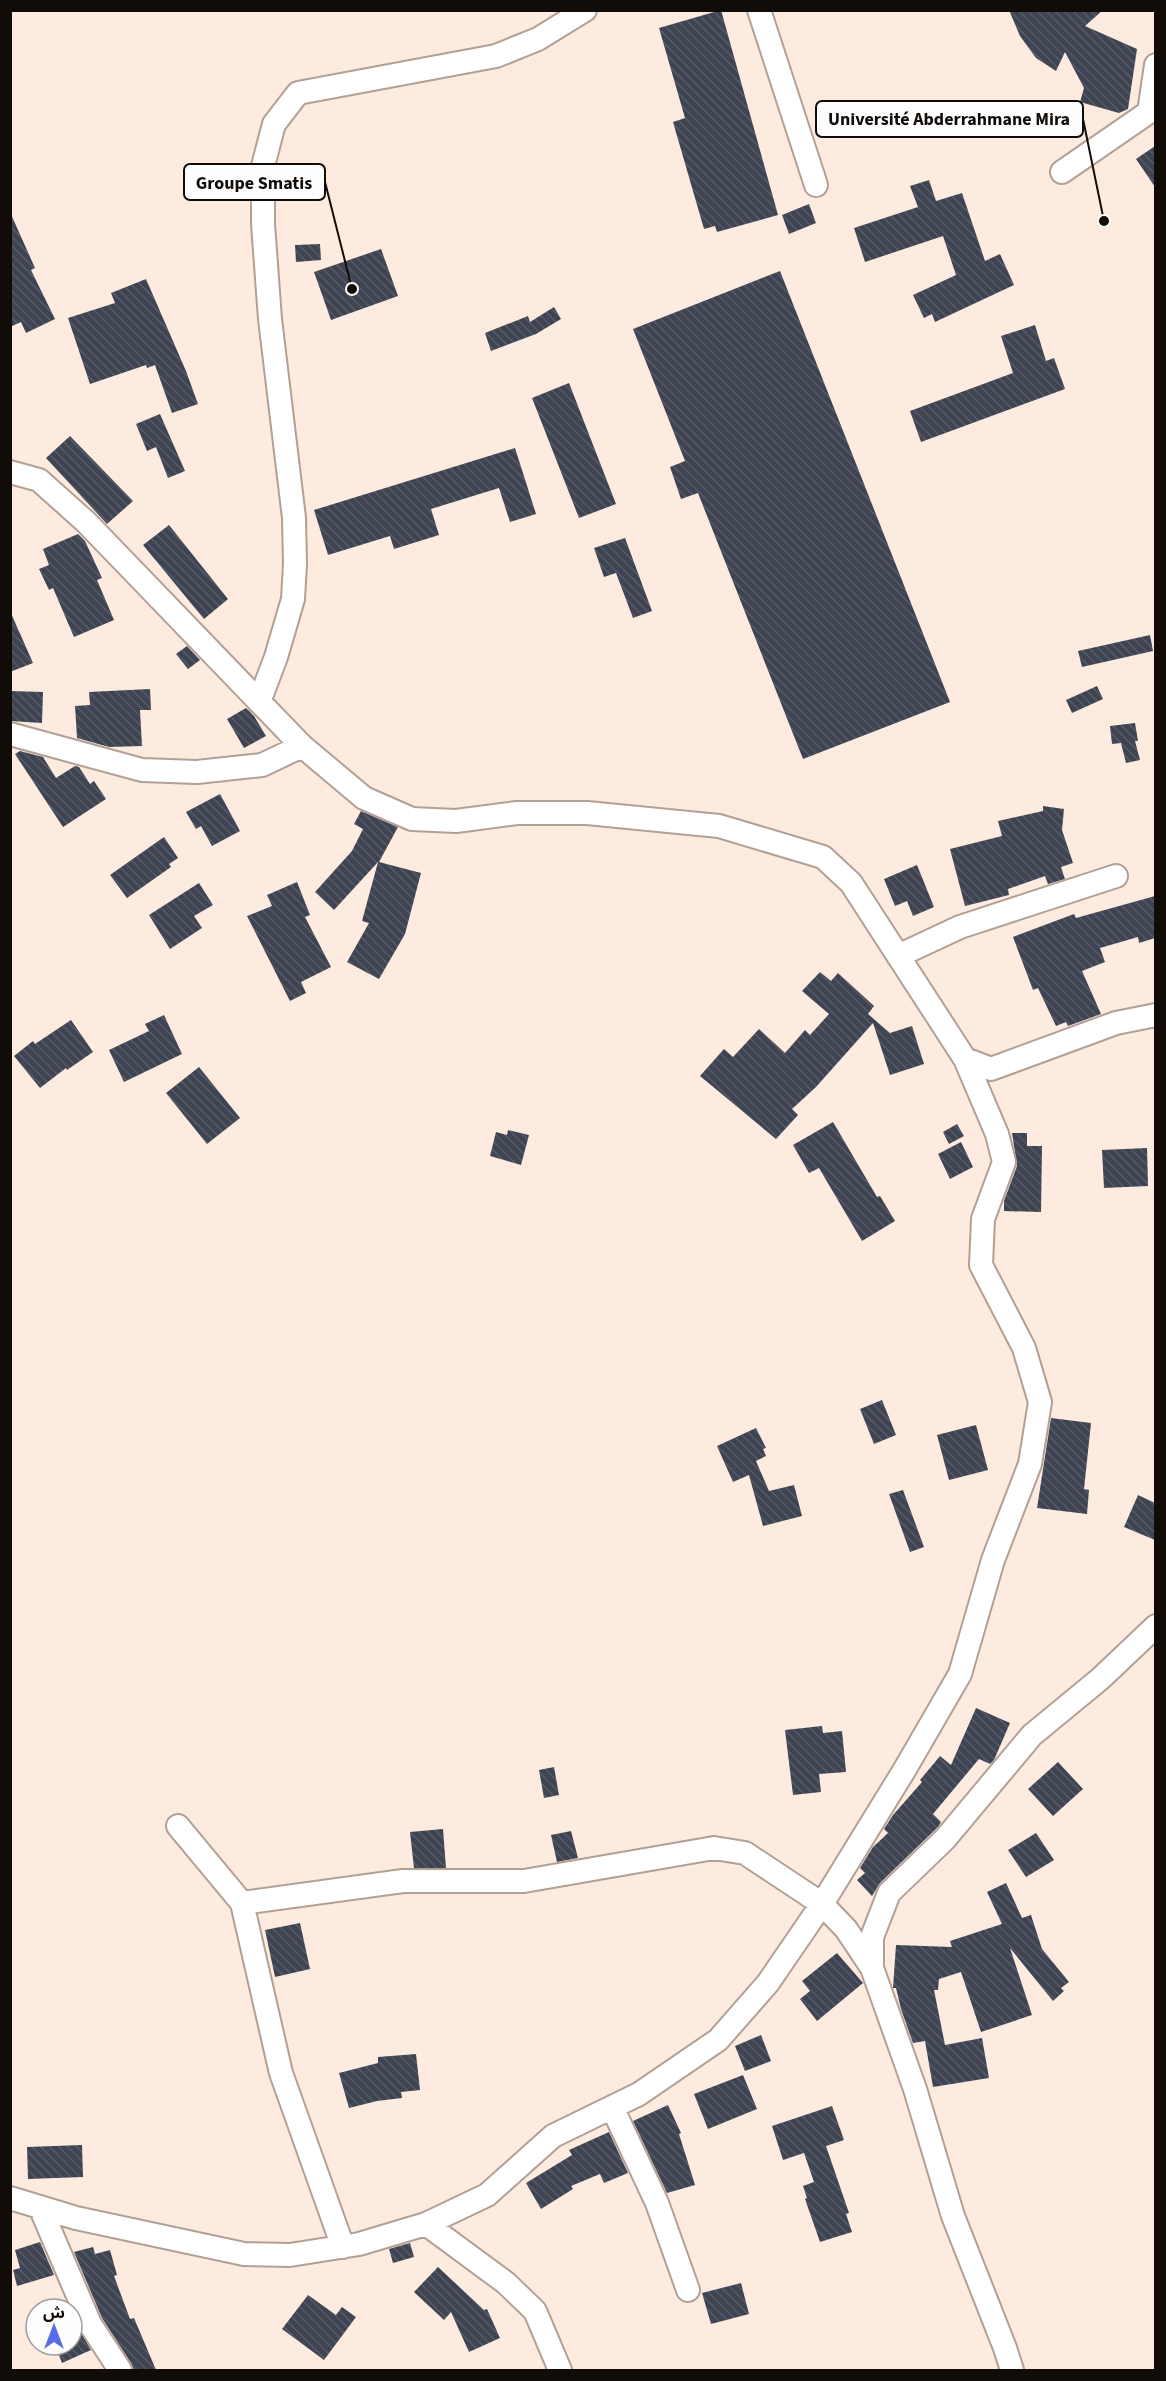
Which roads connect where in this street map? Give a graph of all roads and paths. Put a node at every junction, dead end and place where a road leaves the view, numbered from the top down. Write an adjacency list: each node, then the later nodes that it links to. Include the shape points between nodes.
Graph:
1 (585, 10): 7 (street, via 538,39 496,56 298,93 274,124 263,166 263,224 270,319 294,518 295,564 293,599)
2 (759, 10): 5 (street)
3 (1155, 65): 4 (street, via 1149,112)
4 (1062, 172)
5 (816, 185)
6 (10, 472): 7 (street, via 39,480 86,522)
7 (259, 702): 9 (street)
8 (10, 734): 9 (street, via 142,770 197,772 262,765)
9 (302, 746): 11 (street, via 364,798 412,819 456,821 517,813 587,813 719,826 823,857 851,883)
10 (1116, 876): 11 (street, via 960,927)
11 (898, 956): 13 (street)
12 (1155, 1015): 13 (street, via 1116,1023 992,1069)
13 (965, 1059): 17 (street, via 997,1134 1004,1162 983,1219 981,1265 1024,1348 1040,1402 1030,1464 993,1560 960,1674)
14 (1155, 1626): 18 (street, via 1100,1679 1032,1735 945,1839 890,1893 872,1937)
15 (178, 1826): 16 (street)
16 (242, 1903): 17 (street, via 403,1881 524,1881 714,1848 745,1853); 23 (street, via 280,2073)
17 (822, 1904): 18 (street, via 846,1929); 19 (street, via 768,1983 718,2040 639,2094)
18 (872, 1968): 27 (street, via 915,2089 952,2216)
19 (612, 2107): 22 (street, via 553,2136 488,2195); 24 (street, via 657,2204)
20 (10, 2198): 21 (street)
21 (40, 2207): 23 (street, via 244,2254 290,2255); 25 (street, via 90,2324)
22 (426, 2224): 23 (street); 26 (street, via 506,2283 535,2311)
23 (343, 2247)
24 (688, 2290)
25 (120, 2370)
26 (560, 2370)
27 (1012, 2370)

